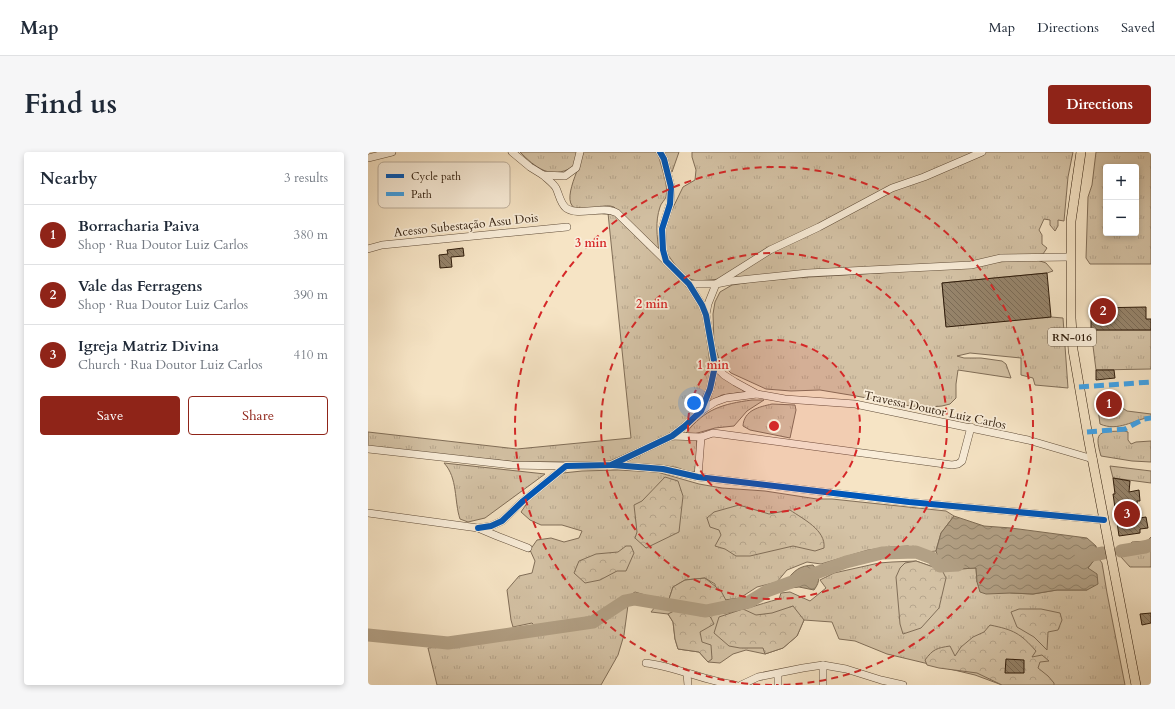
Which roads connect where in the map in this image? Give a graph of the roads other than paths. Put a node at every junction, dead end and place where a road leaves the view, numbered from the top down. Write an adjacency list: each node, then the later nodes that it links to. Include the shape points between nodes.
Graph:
1 (392, 152): 7 (street)
2 (513, 152): 8 (street)
3 (580, 152): 8 (street, via 576,168 565,176)
4 (660, 152): 12 (street, via 670,188 670,204 662,229)
5 (982, 152): 14 (street, via 892,188 770,250)
6 (1081, 152): 11 (main road, RN-016, via 1071,221)
7 (370, 156)
8 (543, 175): 12 (street, via 555,188 566,208 578,211 608,210 617,213)
9 (567, 227): 10 (street, Acesso Subestação Assu Dois, via 382,245)
10 (368, 249)
11 (1070, 257): 14 (street, via 1000,258 972,265 808,274); 23 (main road, RN-016, via 1073,350)
12 (666, 261): 13 (street)
13 (689, 284): 14 (street); 15 (street)
14 (716, 284): 15 (street)
15 (706, 315): 16 (street)
16 (715, 366): 17 (street, via 724,375); 18 (street, via 710,389)
17 (757, 394): 18 (street, via 726,398); 19 (street, Travessa Doutor Luiz Carlos, via 854,404)
18 (700, 411): 20 (street)
19 (970, 427): 21 (street, via 964,457 958,464 952,465 713,432); 23 (street, Travessa Doutor Luiz Carlos, via 1028,440)
20 (672, 436): 21 (street); 24 (street)
21 (701, 437): 26 (street)
22 (368, 449): 25 (street, via 512,465)
23 (1093, 459): 28 (main road, RN-016)
24 (611, 465): 25 (street); 26 (street, via 663,469)
25 (566, 466): 29 (street, via 502,521)
26 (698, 477): 28 (street, via 909,502)
27 (368, 513): 29 (street)
28 (1104, 520): 42 (main road, RN-016)
29 (478, 528): 30 (street)
30 (528, 548)
31 (646, 663): 33 (street)
32 (823, 666): 34 (street); 35 (street, via 846,669); 40 (street)
33 (687, 674): 36 (street); 37 (street)
34 (778, 674): 38 (street); 39 (street)
35 (881, 683): 41 (street)
36 (688, 685)
37 (735, 685)
38 (741, 685)
39 (778, 685)
40 (823, 685)
41 (903, 685)
42 (1136, 685)

